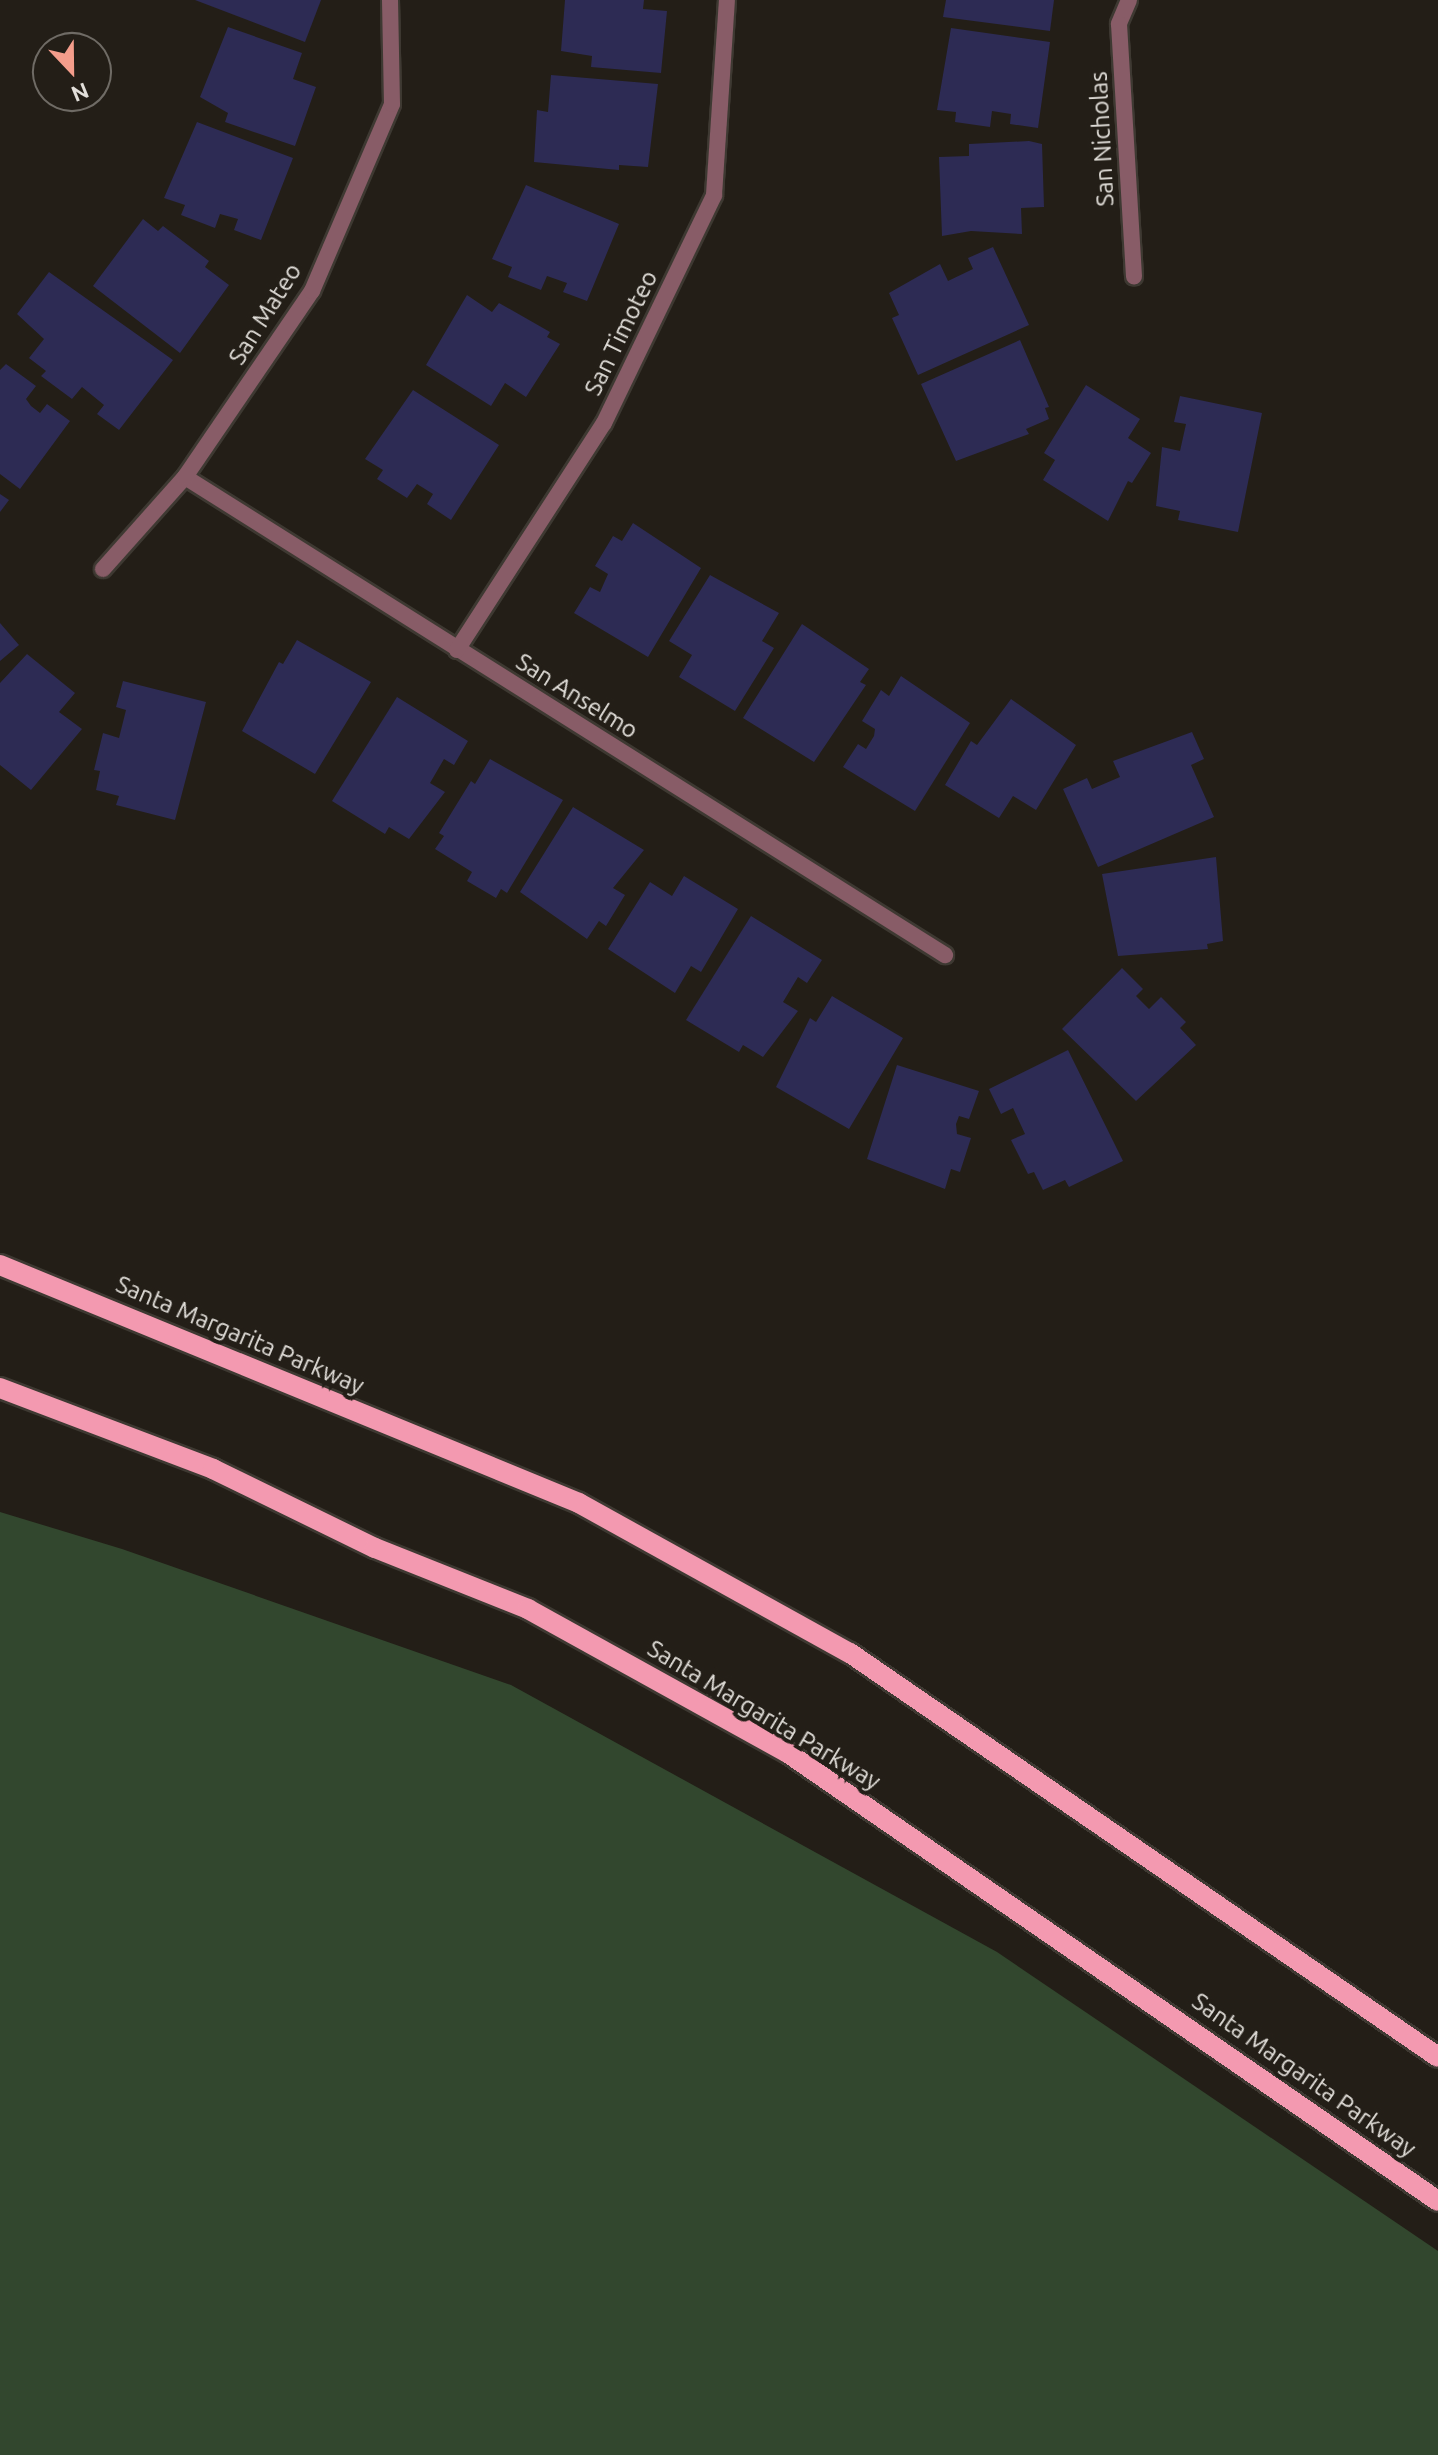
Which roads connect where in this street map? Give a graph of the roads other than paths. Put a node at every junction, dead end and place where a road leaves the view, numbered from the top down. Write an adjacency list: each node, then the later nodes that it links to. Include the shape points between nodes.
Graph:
1 (390, 0): 5 (street, San Mateo, via 392,104 312,291)
2 (727, 0): 7 (street, San Timoteo, via 714,195 604,423)
3 (1129, 0): 4 (street, San Nicholas, via 1119,24)
4 (1134, 277)
5 (185, 477): 6 (street, San Mateo); 7 (street, San Anselmo)
6 (103, 569)
7 (457, 650): 8 (street, San Anselmo)
8 (945, 955)
9 (0, 1265): 11 (main road, Santa Margarita Parkway, via 579,1503 850,1653)
10 (0, 1388): 12 (main road, Santa Margarita Parkway, via 213,1469 375,1548 528,1609 788,1753)
11 (1438, 2057)
12 (1438, 2201)

